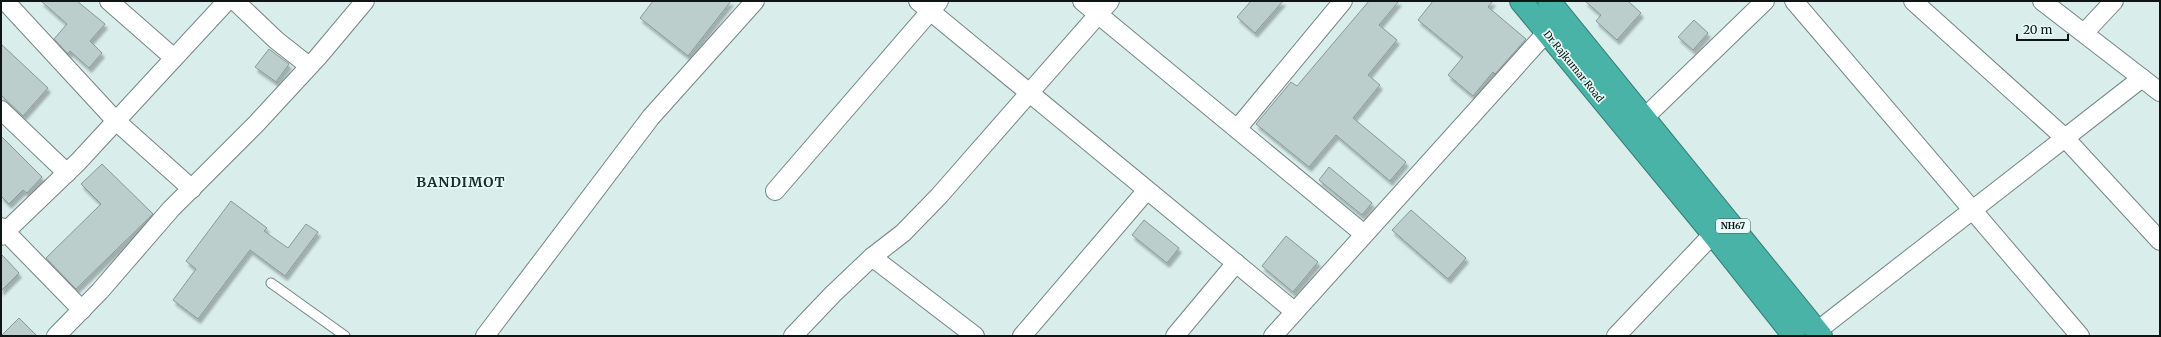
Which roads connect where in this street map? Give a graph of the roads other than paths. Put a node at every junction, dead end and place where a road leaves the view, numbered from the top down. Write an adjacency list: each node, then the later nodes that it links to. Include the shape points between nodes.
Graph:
1 (4, 1): 27 (street)
2 (109, 1): 20 (street)
3 (227, 1): 20 (street)
4 (235, 1): 21 (street, via 276,40)
5 (365, 1): 21 (street)
6 (755, 1): 48 (street, via 651,118)
7 (1082, 1): 17 (street)
8 (1343, 1): 28 (street)
9 (1521, 1): 18 (highway, Dr Rajkumar Road / NH67)
10 (1549, 1): 26 (highway, Dr Rajkumar Road / NH67)
11 (1765, 1): 26 (street)
12 (1794, 1): 34 (street)
13 (1913, 1): 29 (street)
14 (2042, 1): 19 (street)
15 (2114, 1): 19 (street)
16 (929, 4): 23 (street); 33 (street)
17 (1104, 8): 23 (street); 28 (street)
18 (1546, 33): 36 (street); 37 (highway, Dr Rajkumar Road / NH67)
19 (2084, 33): 22 (street)
20 (174, 58): 27 (street)
21 (309, 66): 31 (street)
22 (2142, 78): 24 (street); 29 (street)
23 (1029, 92): 32 (street); 39 (street, via 934,201 903,233)
24 (2160, 92)
25 (1, 110): 30 (street)
26 (1644, 118): 44 (highway, NH67)
27 (116, 121): 30 (street); 31 (street)
28 (1237, 130): 36 (street)
29 (2065, 138): 34 (street); 38 (street)
30 (67, 173): 35 (street)
31 (192, 189): 42 (street)
32 (1147, 190): 40 (street); 51 (street)
33 (775, 191)
34 (1972, 210): 44 (street); 55 (street)
35 (2, 231): 42 (street)
36 (1364, 234): 43 (street)
37 (1713, 234): 53 (street); 54 (highway, NH67)
38 (2160, 241)
39 (872, 257): 49 (street); 50 (street)
40 (1236, 263): 43 (street); 52 (street)
41 (271, 283): 47 (lane)
42 (82, 310): 46 (street)
43 (1294, 311): 45 (street)
44 (1819, 333)
45 (1280, 334)
46 (56, 336)
47 (345, 336)
48 (485, 336)
49 (793, 336)
50 (975, 336)
51 (1022, 336)
52 (1175, 336)
53 (1616, 336)
54 (1794, 336)
55 (2080, 336)

